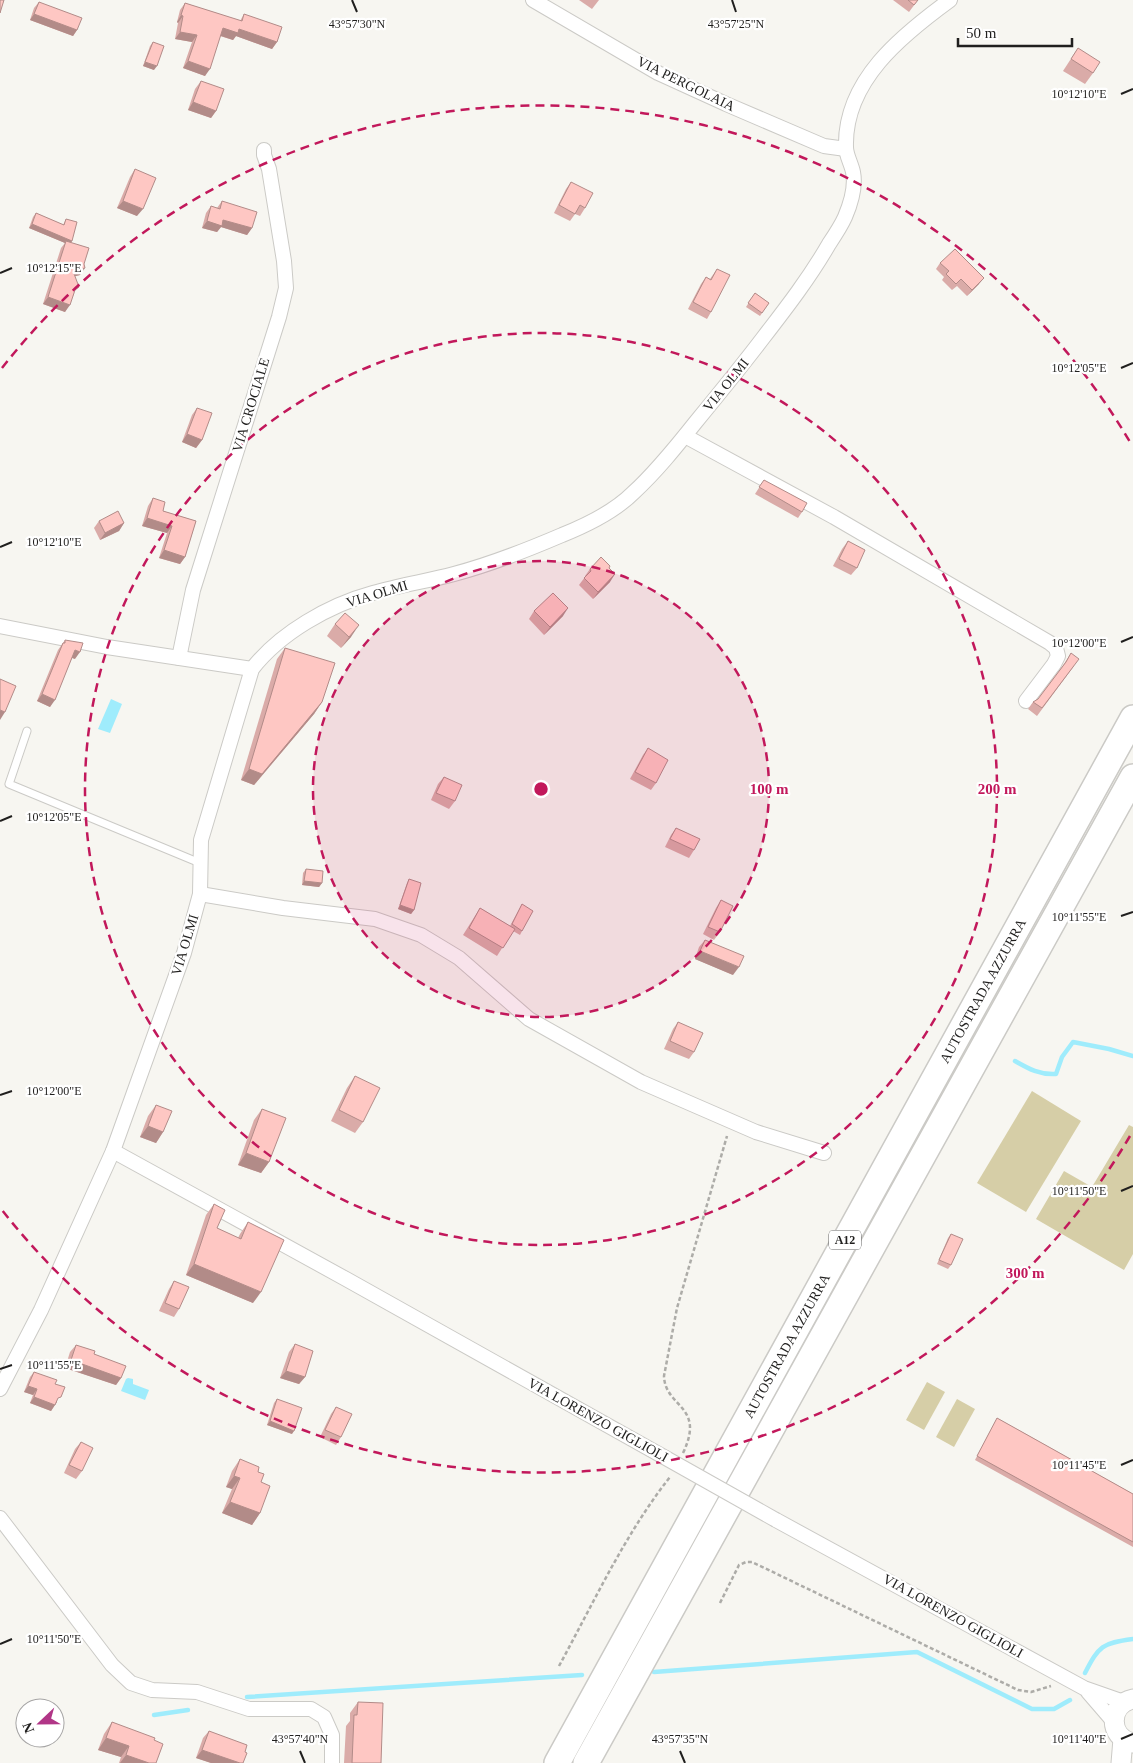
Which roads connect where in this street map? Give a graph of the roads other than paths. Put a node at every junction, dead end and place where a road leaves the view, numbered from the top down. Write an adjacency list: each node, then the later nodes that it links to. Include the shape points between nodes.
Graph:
1 (533, 0): 3 (street, VIA PERGOLAIA, via 658,73 824,146)
2 (950, 0): 3 (street, VIA OLMI, via 882,57 857,98 849,120)
3 (846, 149): 5 (street, VIA OLMI, via 854,174 853,196 844,219 812,274)
4 (264, 150): 7 (street, VIA CROCIALE, via 286,288 193,590)
5 (685, 436): 8 (street, VIA OLMI, via 621,505 586,524 516,555 347,601 299,626 263,654); 9 (street, via 834,517 1050,643 1058,656)
6 (0, 626): 7 (street, via 107,648)
7 (179, 658): 8 (street)
8 (252, 669): 13 (street, VIA OLMI, via 201,840)
9 (1026, 701)
10 (1133, 718): 24 (highway, AUTOSTRADA AZZURRA / A12)
11 (27, 731): 13 (lane, via 9,784)
12 (1133, 777): 25 (highway, AUTOSTRADA AZZURRA / A12)
13 (200, 863): 14 (street, VIA OLMI)
14 (200, 894): 15 (street, VIA OLMI, via 184,953); 16 (street, via 375,919 421,935 459,958 529,1019 641,1082 756,1132)
15 (113, 1151): 17 (street, VIA OLMI, via 41,1310); 19 (street, VIA LORENZO GIGLIOLI, bridge)
16 (824, 1153)
17 (0, 1389)
18 (0, 1518): 23 (street, via 112,1665 131,1683 152,1690 198,1692 249,1709 311,1709 324,1717 332,1735)
19 (1084, 1688): 20 (street, VIA LORENZO GIGLIOLI); 21 (street, VIA LORENZO GIGLIOLI)
20 (1128, 1700): 21 (main road, via 1118,1707)
21 (1113, 1721): 22 (main road, via 1118,1734)
22 (1128, 1741): 26 (main road)
23 (332, 1763)
24 (557, 1763)
25 (586, 1763)
26 (1121, 1763)

